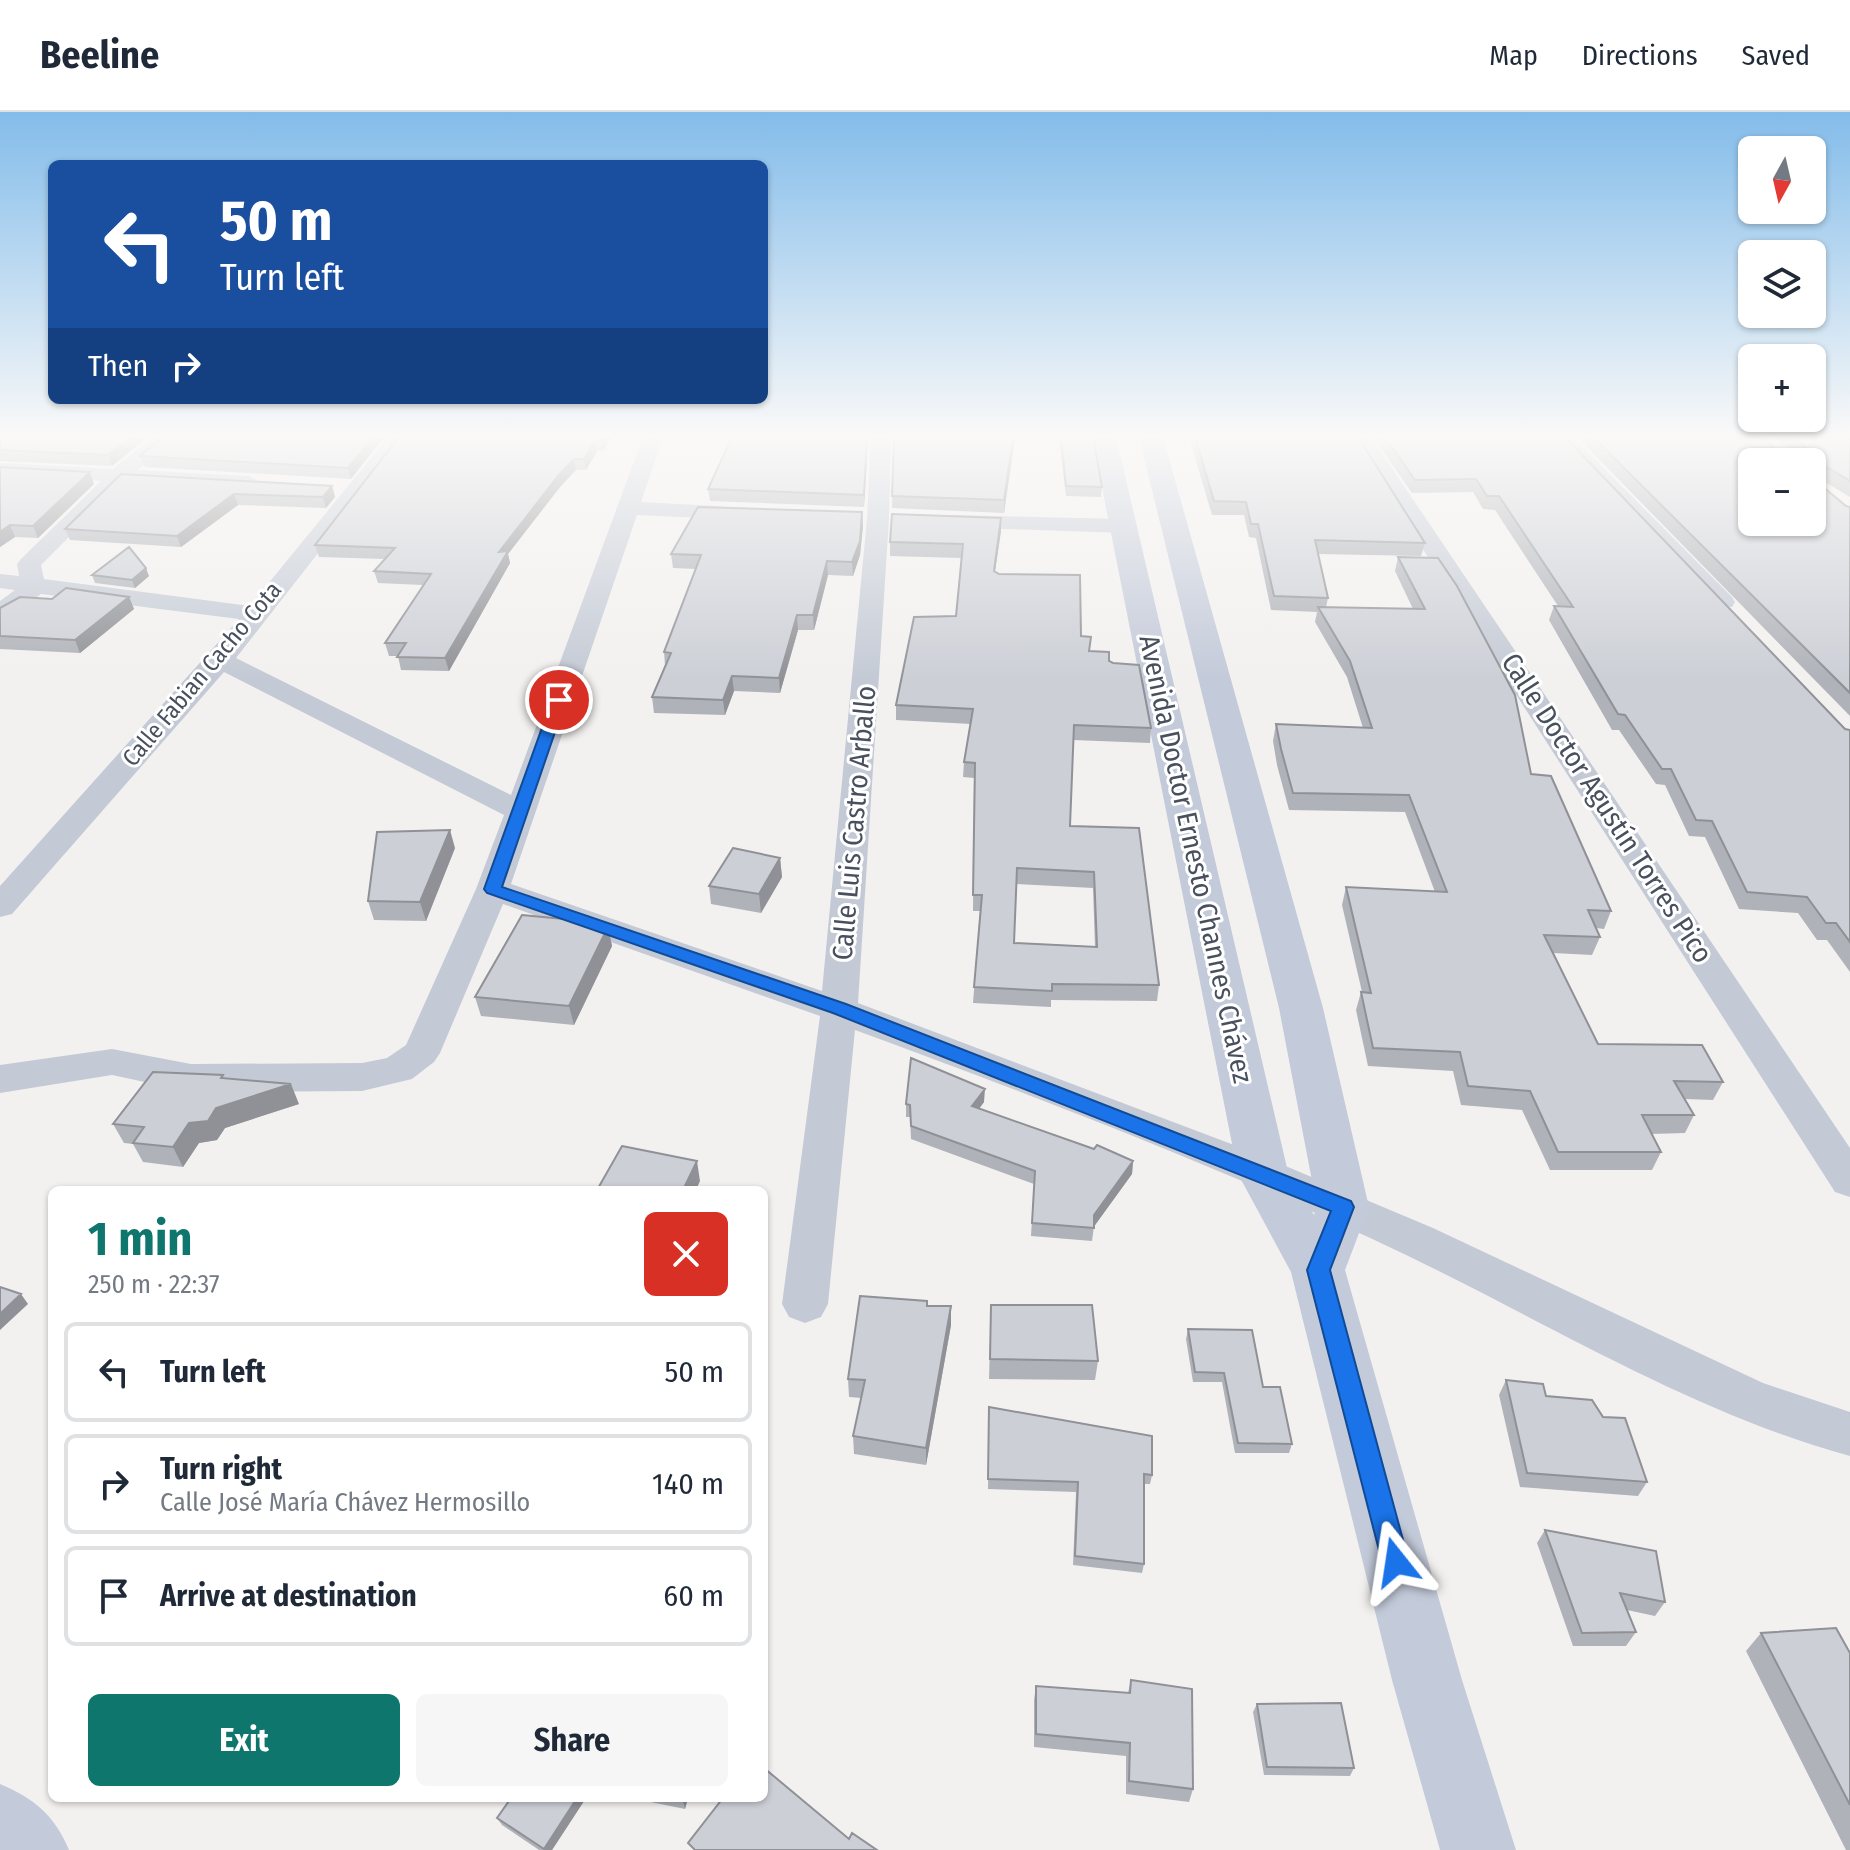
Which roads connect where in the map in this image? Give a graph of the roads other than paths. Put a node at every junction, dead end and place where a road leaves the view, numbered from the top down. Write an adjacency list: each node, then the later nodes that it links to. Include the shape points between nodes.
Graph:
1 (75, 518): 12 (street, via 29,564)
2 (335, 518): 14 (street, Calle Fabian Cacho Cota)
3 (627, 518): 17 (street)
4 (878, 518): 20 (street, Calle Luis Castro Arballo)
5 (1123, 518): 10 (street, Avenida Doctor Ernesto Channes Chávez)
6 (1172, 518): 24 (street, Avenida Doctor Ernesto Channes Chávez, via 1301,1008)
7 (1414, 518): 23 (street, Calle Doctor Agustín Torres Pico)
8 (1640, 518): 15 (street)
9 (926, 521): 10 (street)
10 (1125, 526): 22 (street, Avenida Doctor Ernesto Channes Chávez)
11 (0, 581): 12 (street)
12 (33, 588): 13 (street); 14 (street)
13 (0, 613)
14 (255, 614): 16 (street, Calle Fabian Cacho Cota)
15 (1742, 623)
16 (220, 660): 17 (street); 19 (street, Calle Fabian Cacho Cota)
17 (518, 810): 18 (street)
18 (495, 880): 20 (street); 21 (street, via 421,1053 398,1069 362,1077 191,1078 112,1062)
19 (0, 907)
20 (839, 1009): 22 (street); 26 (street, Calle Luis Castro Arballo)
21 (0, 1079)
22 (1263, 1174): 24 (street); 25 (street, Avenida Doctor Ernesto Channes Chávez)
23 (1850, 1181)
24 (1343, 1207): 25 (street); 27 (street, via 1704,1379 1813,1425)
25 (1318, 1270): 30 (street, Avenida Doctor Ernesto Channes Chávez)
26 (805, 1304)
27 (1850, 1434)
28 (0, 1821): 29 (street)
29 (31, 1850)
30 (1478, 1850)

